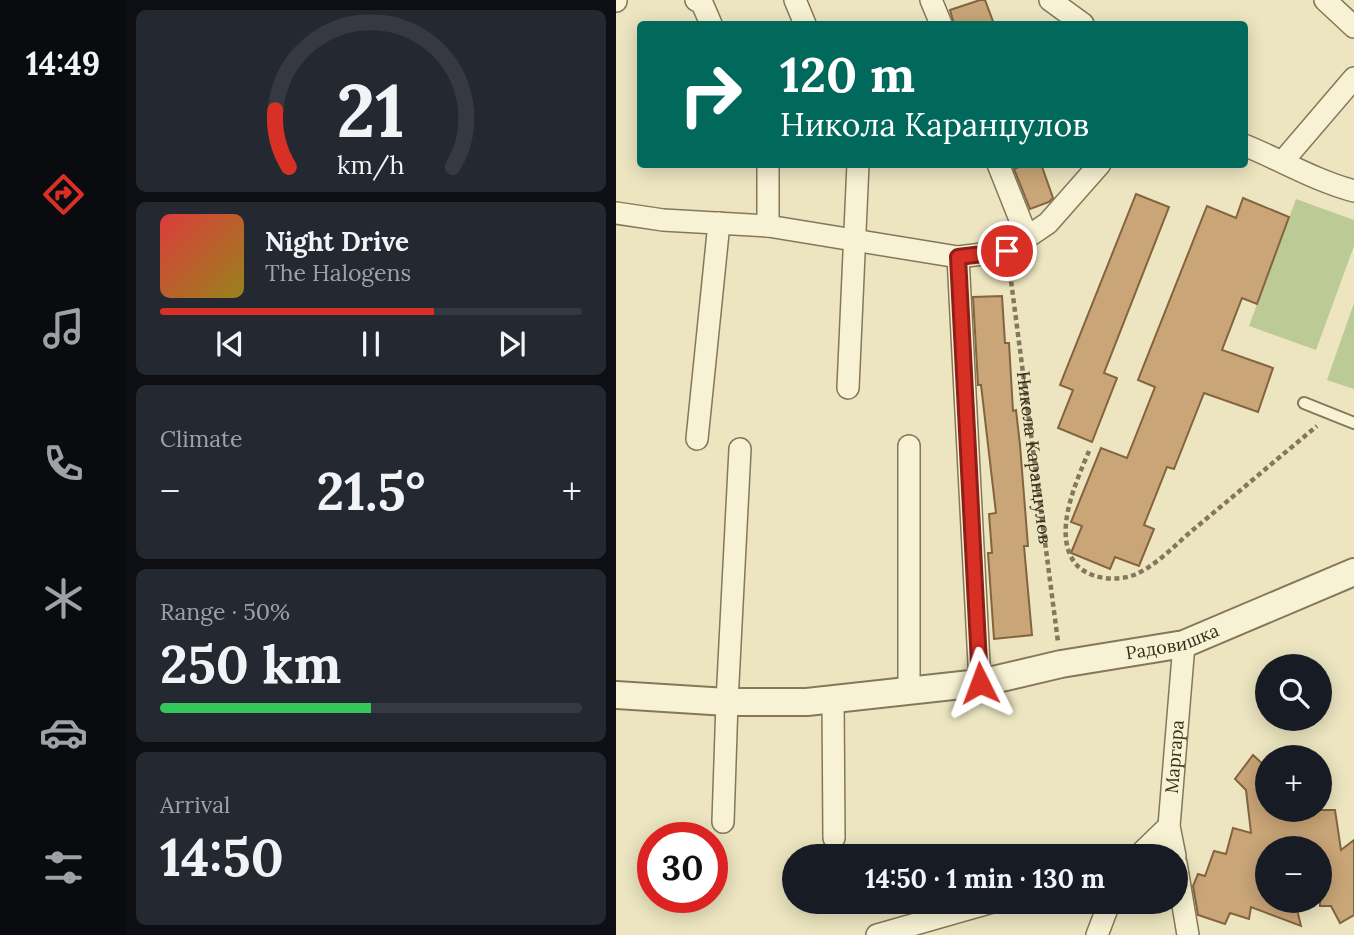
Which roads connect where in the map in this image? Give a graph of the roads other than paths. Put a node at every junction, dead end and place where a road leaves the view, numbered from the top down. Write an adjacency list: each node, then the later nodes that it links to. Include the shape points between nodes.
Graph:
1 (695, 0): 6 (street, via 702,3)
2 (795, 0): 7 (street)
3 (931, 0): 8 (street)
4 (1050, 0): 9 (street)
5 (1325, 0): 10 (street)
6 (710, 21)
7 (804, 21)
8 (940, 21)
9 (1079, 21)
10 (1354, 27)
11 (1354, 78): 13 (street)
12 (1248, 147): 13 (street)
13 (1283, 161): 18 (street, via 1326,183)
14 (768, 168): 21 (street)
15 (858, 168): 23 (street)
16 (1000, 168): 22 (street)
17 (1096, 168): 22 (street, via 1048,223)
18 (1354, 191)
19 (616, 213): 20 (street)
20 (719, 223): 21 (street); 28 (street)
21 (768, 226): 23 (street)
22 (1027, 237): 24 (street, via 1007,251)
23 (855, 239): 24 (street); 25 (street)
24 (958, 257): 33 (street)
25 (848, 388)
26 (1304, 402): 27 (lane)
27 (1354, 423)
28 (697, 439)
29 (909, 446): 34 (street)
30 (740, 449): 37 (street)
31 (1354, 572): 32 (street, Радовишка)
32 (1184, 644): 33 (street, Радовишка); 39 (street, Маргара)
33 (980, 683): 34 (street, Радовишка)
34 (909, 691): 36 (street, Радовишка)
35 (616, 695): 37 (street, Радовишка)
36 (833, 699): 37 (street, Радовишка); 40 (street)
37 (727, 702): 38 (street)
38 (723, 822)
39 (1169, 826): 41 (street); 42 (street, Маргара)
40 (834, 838)
41 (1150, 844)
42 (1173, 844)
43 (950, 914): 46 (street)
44 (1105, 914): 47 (street)
45 (1184, 914): 48 (street)
46 (877, 935)
47 (1097, 935)
48 (1188, 935)

